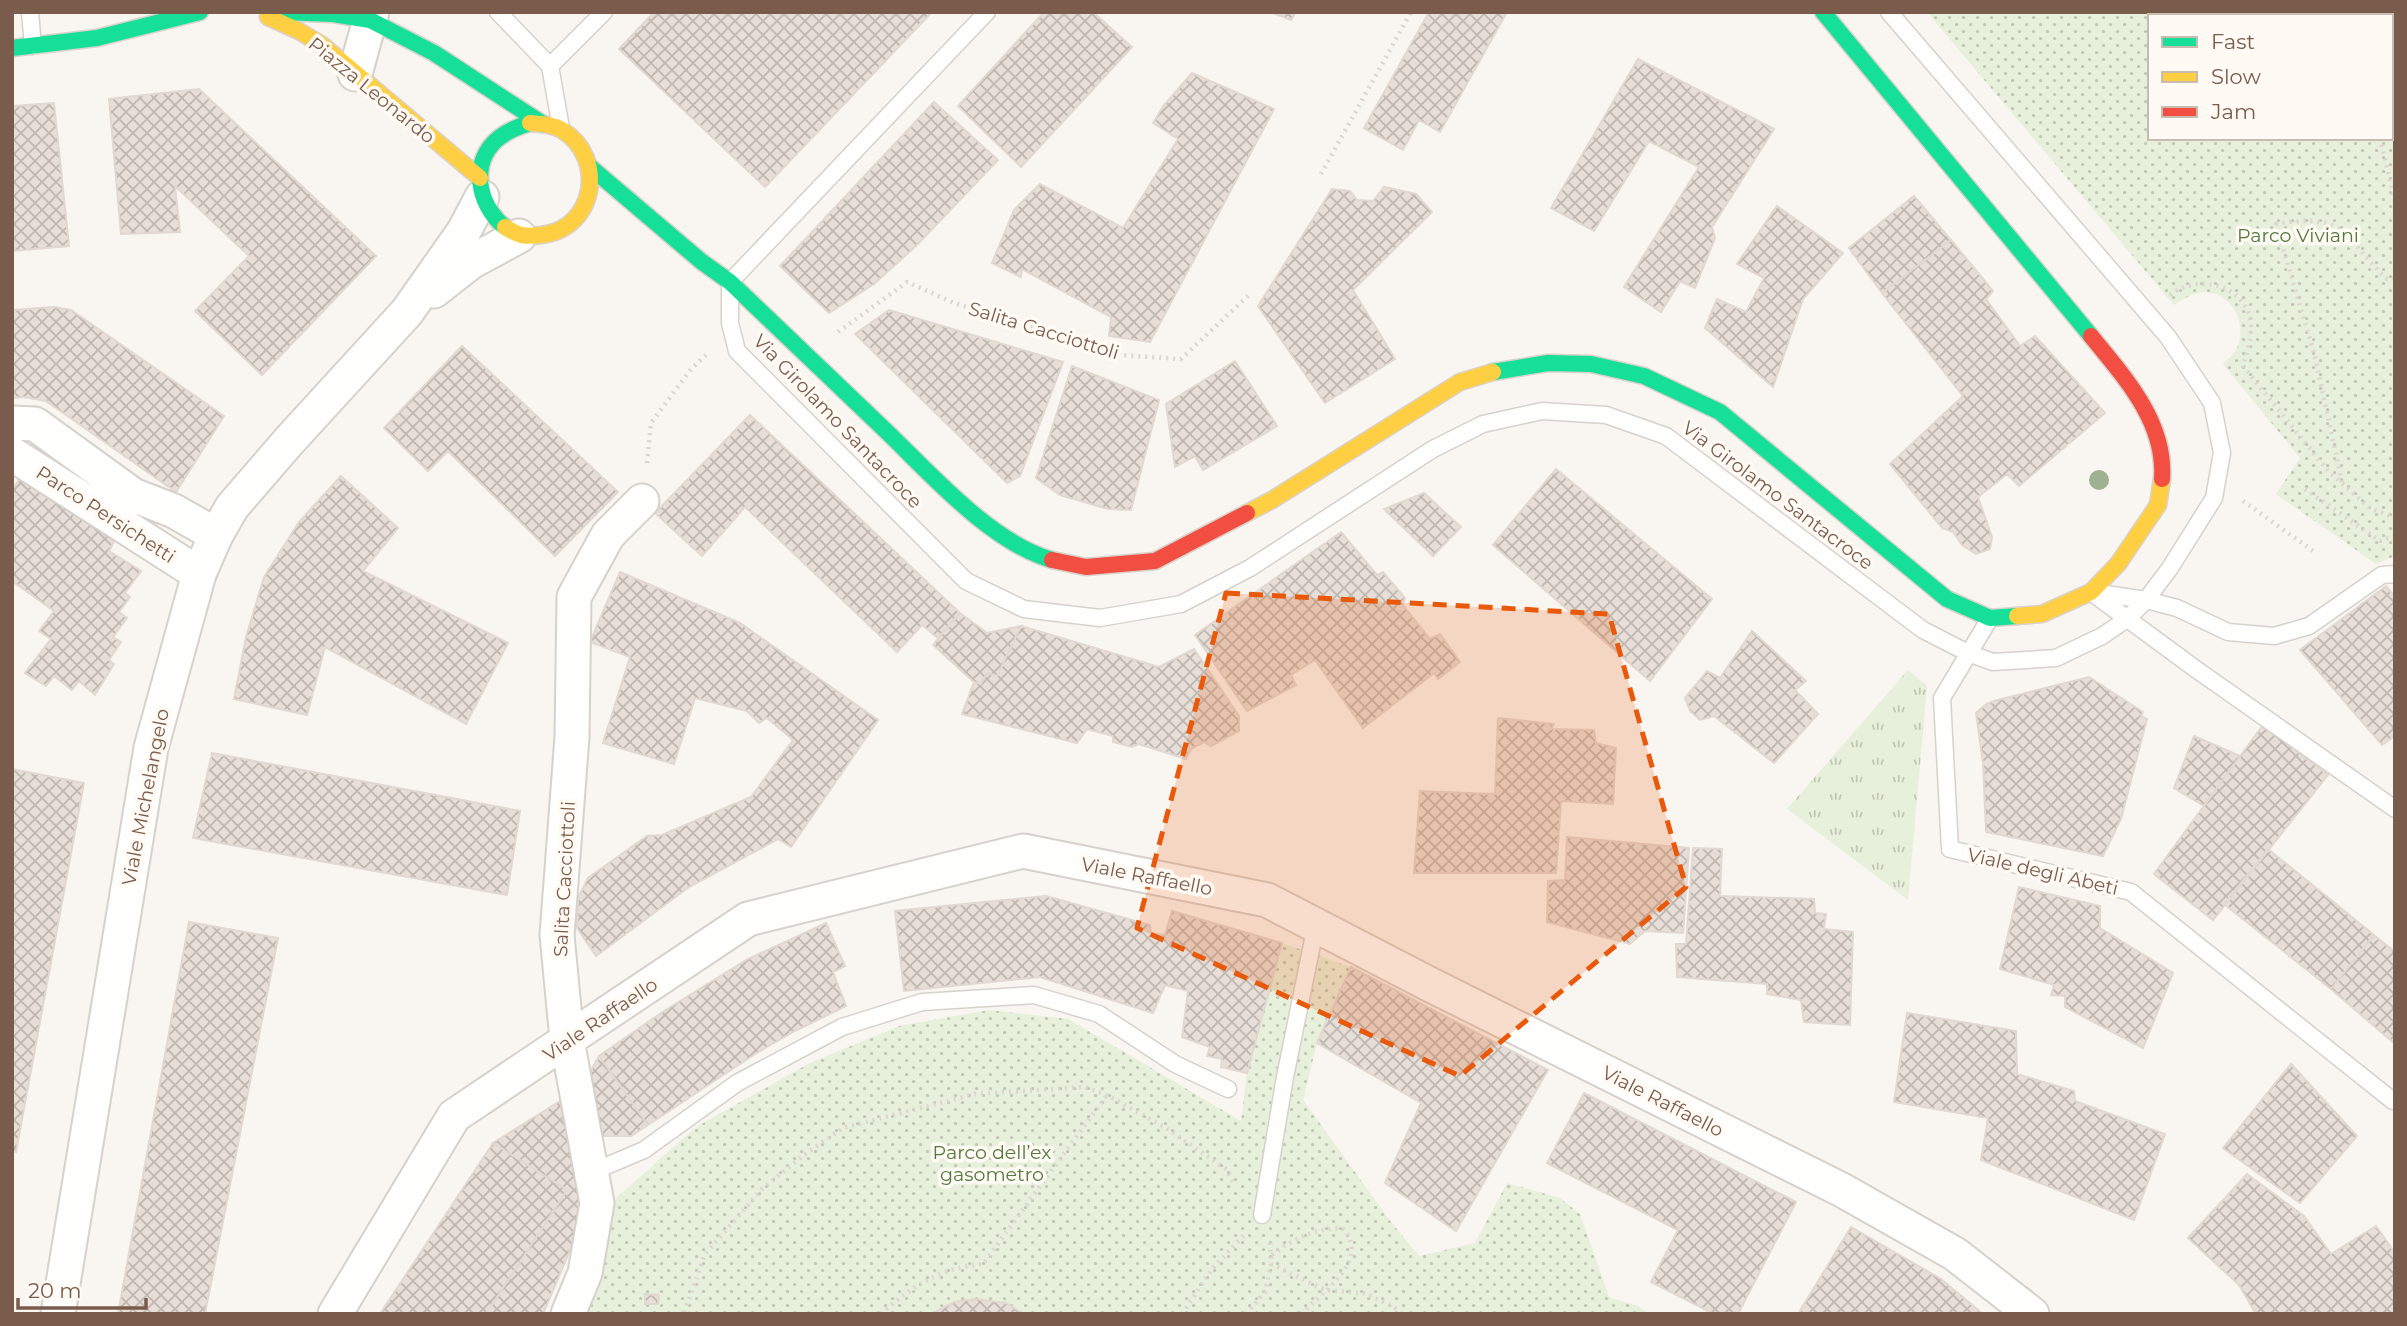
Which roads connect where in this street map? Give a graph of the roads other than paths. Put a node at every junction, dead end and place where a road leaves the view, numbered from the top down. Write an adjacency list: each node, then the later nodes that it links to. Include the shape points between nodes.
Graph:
1 (30, 12): 11 (lane)
2 (200, 12): 11 (street, via 97,38)
3 (258, 12): 14 (street, Piazza Leonardo, via 322,45)
4 (282, 12): 10 (street, Piazza Leonardo)
5 (498, 12): 13 (lane)
6 (604, 12): 13 (lane)
7 (987, 12): 24 (lane)
8 (1823, 12): 32 (street, Via Girolamo Santacroce, via 2104,351 2148,412 2162,455 2164,476 2158,505 2118,564)
9 (1889, 12): 33 (lane, Via Girolamo Santacroce, via 2168,337 2212,403 2222,453 2214,498)
10 (371, 16): 14 (street); 15 (street, Piazza Leonardo)
11 (33, 46): 12 (street)
12 (12, 48)
13 (550, 66): 16 (lane)
14 (355, 74): 18 (street, Piazza Leonardo)
15 (543, 124): 16 (street, Piazza Leonardo); 18 (street, Piazza Leonardo, via 512,129 496,140 484,155)
16 (561, 129): 17 (street, Piazza Leonardo, via 576,141)
17 (589, 166): 20 (street, via 591,191); 23 (street, Piazza Leonardo)
18 (481, 187): 22 (street, Piazza Leonardo, via 491,214); 25 (street, Piazza Leonardo, via 464,231)
19 (600, 212): 20 (street)
20 (579, 214): 22 (street, via 552,233)
21 (623, 217): 23 (street, Piazza Leonardo)
22 (519, 236): 25 (street, via 471,262)
23 (702, 262): 24 (street, Piazza Leonardo)
24 (730, 282): 34 (street, Via Girolamo Santacroce, via 989,527 1020,548 1049,559 1086,567 1155,561 1272,500 1460,383 1499,370 1548,363 1591,364 1644,376 1720,412 1947,599); 36 (lane, Via Girolamo Santacroce, via 730,323 737,351 966,581 1024,609 1100,618 1181,604 1250,568 1433,449 1483,424 1542,411 1606,415 1666,436 1923,630)
25 (407, 312): 29 (street, Viale Michelangelo, via 232,507)
26 (12, 423): 29 (street, Parco Persichetti, via 34,424 133,495)
27 (12, 454): 30 (street, Parco Persichetti)
28 (642, 501): 39 (street, Salita Cacciottoli, via 608,535 574,597 572,737 557,935)
29 (216, 535): 30 (street, Viale Michelangelo)
30 (199, 574): 44 (street, Viale Michelangelo, via 150,748)
31 (2395, 574): 33 (lane, via 2382,576 2309,626 2274,636 2228,632 2177,608)
32 (2091, 592): 33 (lane); 34 (street, Via Girolamo Santacroce, via 2042,614); 35 (lane)
33 (2146, 600): 35 (lane, Via Girolamo Santacroce)
34 (1990, 618): 36 (lane, Viale degli Abeti)
35 (2127, 619): 36 (lane, Via Girolamo Santacroce, via 2056,658 1993,662); 37 (lane)
36 (1968, 653): 41 (lane, Viale degli Abeti, via 1942,698 1950,849 2131,892)
37 (2395, 808)
38 (1316, 925): 39 (street, Viale Raffaello, via 1267,900 1023,851 748,919); 43 (lane); 47 (street, Viale Raffaello, via 1842,1190 1955,1254)
39 (567, 1041): 42 (street, Salita Cacciottoli); 45 (street, Viale Raffaello, via 454,1116)
40 (1228, 1089): 42 (lane, via 1175,1064 1100,1014 1034,995 922,1002 842,1027 737,1083 644,1150)
41 (2393, 1101)
42 (592, 1172): 46 (street, Salita Cacciottoli, via 597,1203 585,1273)
43 (1262, 1215)
44 (58, 1314)
45 (335, 1314)
46 (568, 1314)
47 (2032, 1314)

